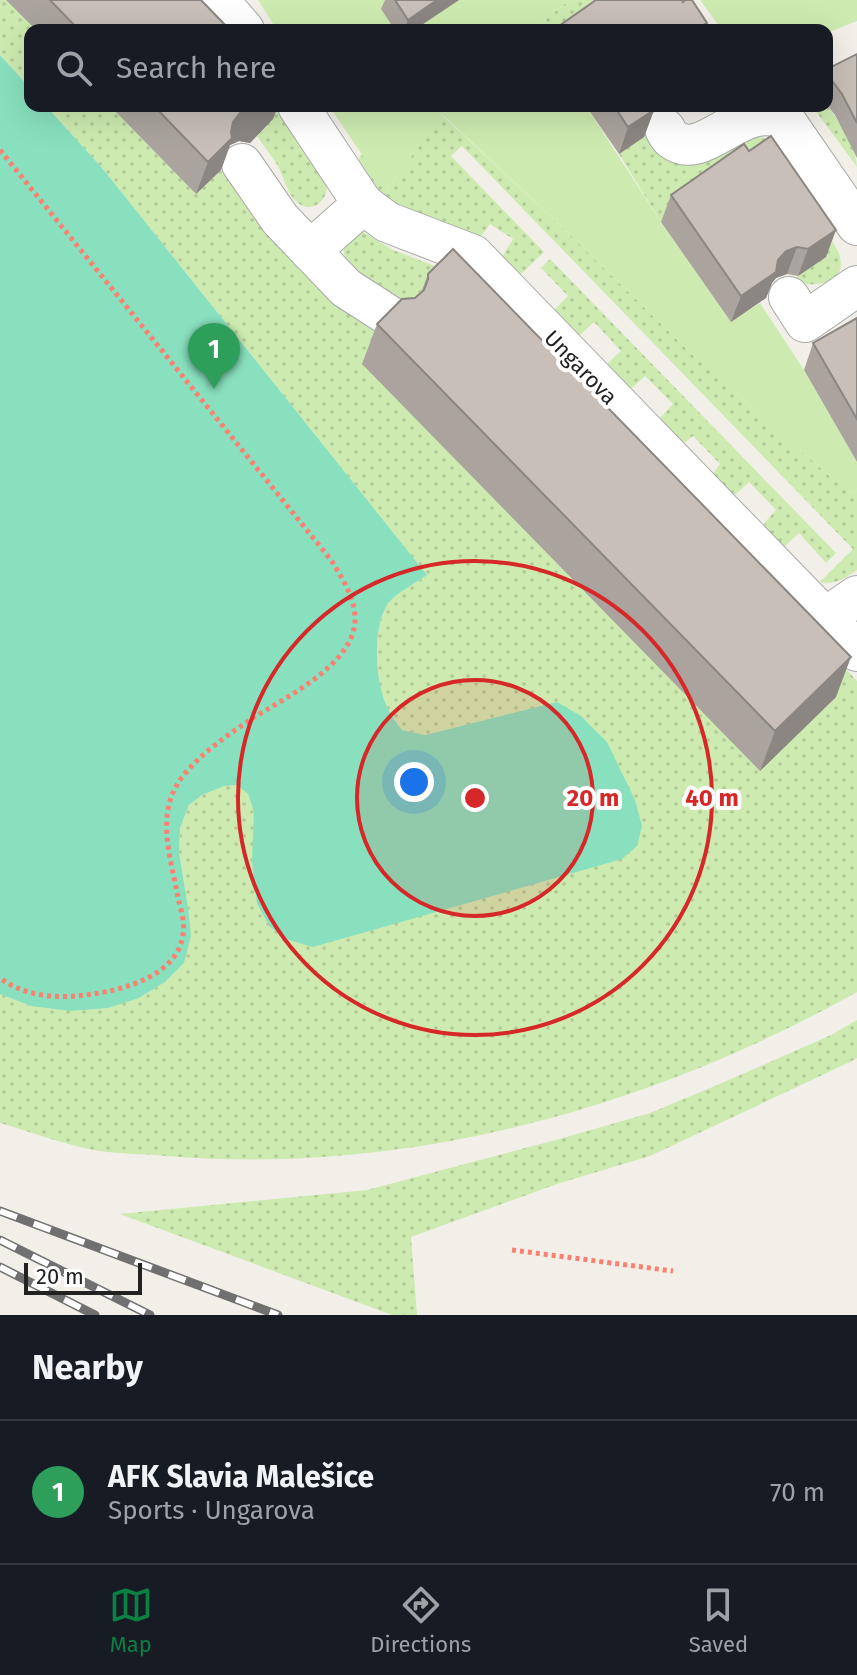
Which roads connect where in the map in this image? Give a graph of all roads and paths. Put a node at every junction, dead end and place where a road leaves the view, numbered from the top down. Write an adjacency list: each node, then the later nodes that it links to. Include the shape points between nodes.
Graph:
1 (218, 0): 2 (street)
2 (239, 24)
3 (302, 112): 7 (street, Ungarova)
4 (665, 129): 8 (street, via 684,144 706,141 754,115 784,119)
5 (0, 150): 15 (path, via 331,560 354,606 355,622 345,650 327,667 200,757 181,777 166,817 183,934 159,972 135,985 67,998 35,994)
6 (242, 164): 9 (street)
7 (363, 204): 9 (street); 13 (street, Ungarova, via 387,222 473,255)
8 (857, 225)
9 (310, 251): 11 (street, via 346,288)
10 (857, 286): 12 (street)
11 (391, 317)
12 (806, 322)
13 (841, 607): 14 (street, Ungarova)
14 (857, 651)
15 (0, 978)
16 (512, 1250): 17 (path)
17 (673, 1271)

